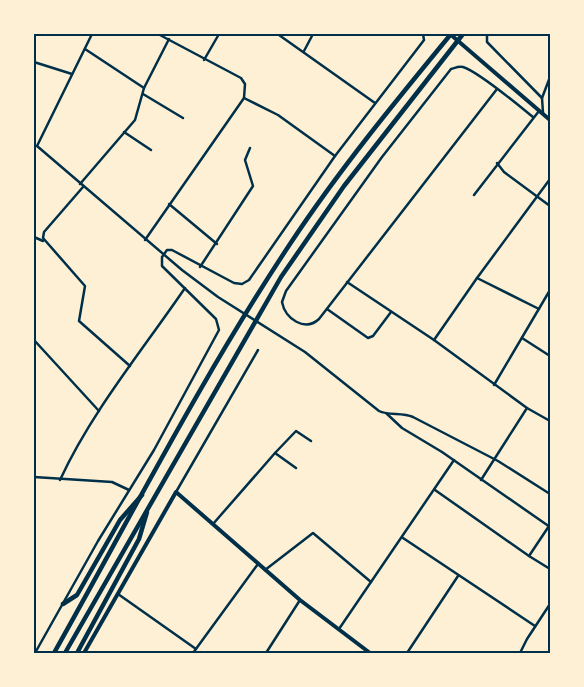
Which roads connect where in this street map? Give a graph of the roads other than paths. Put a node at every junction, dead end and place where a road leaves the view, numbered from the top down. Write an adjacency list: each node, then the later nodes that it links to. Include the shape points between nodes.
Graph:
1 (92, 34): 11 (street)
2 (158, 34): 10 (street)
3 (218, 34): 13 (street)
4 (313, 34): 12 (street)
5 (423, 34): 22 (street, via 424,40)
6 (451, 34): 23 (street); 78 (highway, via 381,119 290,244 233,336)
7 (463, 34): 81 (highway, via 334,200 281,277)
8 (487, 34): 21 (street, via 486,42)
9 (279, 35): 12 (street)
10 (169, 39): 13 (street); 17 (street)
11 (85, 50): 15 (street); 17 (street)
12 (304, 51): 22 (street)
13 (204, 60): 20 (street, via 241,78 245,84)
14 (34, 62): 15 (street)
15 (72, 74): 30 (street)
16 (550, 78): 21 (street)
17 (144, 88): 19 (street)
18 (497, 89): 25 (street); 49 (street); 52 (street, via 463,67 451,69 388,149 283,299 286,313 301,325 314,324)
19 (143, 94): 26 (street); 28 (street, via 135,120)
20 (244, 98): 33 (street, via 278,115); 40 (street)
21 (542, 98): 24 (street)
22 (376, 103): 33 (street)
23 (539, 111): 24 (street); 25 (street)
24 (543, 114): 27 (street)
25 (533, 117): 34 (street)
26 (183, 118)
27 (550, 120)
28 (124, 132): 32 (street); 36 (street)
29 (34, 143): 30 (street)
30 (37, 146): 36 (street)
31 (250, 148): 45 (street, via 245,160 253,186)
32 (151, 150)
33 (335, 156): 47 (street, via 249,280 236,284)
34 (497, 163): 38 (street); 39 (street)
35 (550, 179): 39 (street)
36 (80, 184): 37 (street)
37 (83, 187): 43 (street); 44 (street, via 44,232)
38 (474, 195)
39 (537, 198): 41 (street); 48 (street)
40 (168, 204): 43 (street); 45 (street)
41 (550, 206)
42 (34, 237): 44 (street)
43 (145, 240): 46 (street)
44 (45, 241): 62 (street, via 85,286 79,321)
45 (217, 244): 47 (street)
46 (163, 255): 47 (street, via 172,250); 50 (street, via 161,264); 66 (street, via 237,310 305,352)
47 (200, 267)
48 (477, 278): 53 (street); 57 (street)
49 (347, 282): 52 (street); 54 (street)
50 (185, 288): 62 (street); 76 (street, via 217,320 218,330)
51 (550, 290): 53 (street)
52 (327, 309): 54 (street, via 368,338)
53 (539, 309): 55 (street)
54 (391, 312): 57 (street)
55 (521, 338): 61 (street); 63 (street)
56 (34, 340): 58 (street)
57 (434, 340): 63 (street)
58 (37, 344): 59 (street); 65 (street)
59 (34, 349)
60 (258, 350): 79 (street)
61 (550, 356)
62 (130, 366): 65 (street)
63 (494, 385): 64 (street)
64 (527, 408): 67 (street); 70 (street)
65 (98, 410): 74 (street)
66 (386, 414): 70 (street, via 407,415); 71 (street, via 402,428)
67 (550, 421)
68 (311, 441): 69 (street, via 296,431)
69 (275, 453): 72 (street); 82 (street)
70 (493, 459): 75 (street); 80 (street)
71 (454, 460): 75 (street); 77 (street)
72 (296, 468)
73 (34, 477): 74 (street)
74 (60, 480): 76 (street, via 112,482)
75 (481, 480): 83 (street)
76 (129, 490): 93 (street)
77 (435, 490): 84 (street); 85 (street)
78 (145, 492): 93 (highway, via 120,520 77,595); 99 (highway)
79 (176, 492): 82 (street); 91 (street)
80 (550, 494)
81 (147, 509): 100 (highway); 101 (highway, via 139,539)
82 (213, 524): 86 (street)
83 (549, 526): 85 (street)
84 (402, 538): 89 (street); 90 (street)
85 (529, 556): 87 (street)
86 (258, 564): 88 (street); 97 (street)
87 (550, 569)
88 (265, 570): 90 (street, via 313,533); 92 (street)
89 (458, 576): 95 (street); 106 (street)
90 (372, 582): 96 (street)
91 (118, 594): 97 (street); 102 (street)
92 (300, 600): 96 (street); 104 (street)
93 (63, 604): 98 (street)
94 (550, 604): 95 (street)
95 (536, 626): 107 (street)
96 (339, 630): 105 (street)
97 (196, 649): 103 (street)
98 (35, 653)
99 (54, 653)
100 (65, 653)
101 (76, 653)
102 (86, 653)
103 (193, 653)
104 (266, 653)
105 (370, 653)
106 (407, 653)
107 (520, 653)

